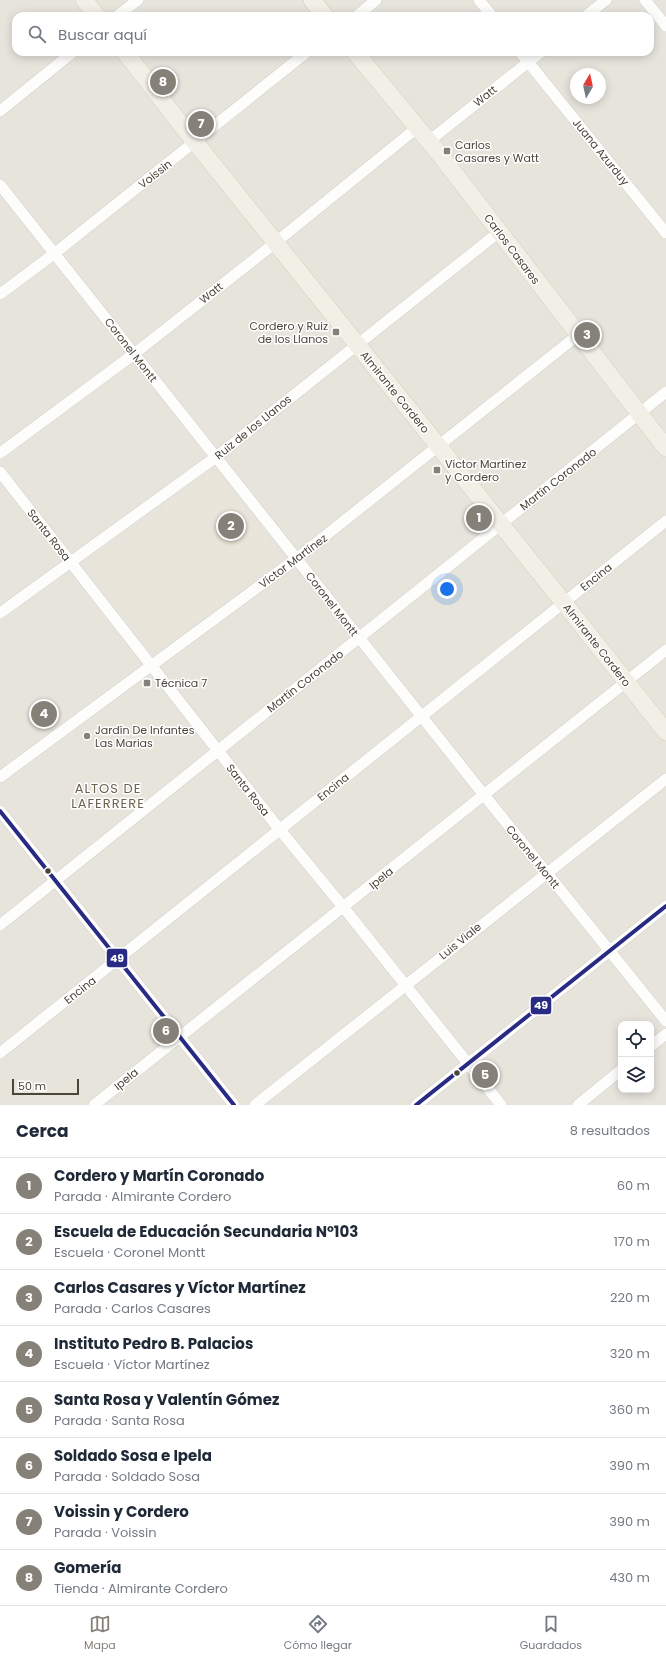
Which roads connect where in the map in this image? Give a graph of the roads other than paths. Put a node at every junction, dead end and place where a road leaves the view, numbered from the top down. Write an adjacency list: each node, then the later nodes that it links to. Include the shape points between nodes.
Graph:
1 (84, 0): 8 (main road)
2 (138, 0): 9 (street)
3 (312, 0): 10 (main road)
4 (376, 0): 11 (street)
5 (479, 0): 12 (street)
6 (606, 0): 13 (street)
7 (645, 0): 14 (street)
8 (94, 12)
9 (122, 12)
10 (322, 12)
11 (362, 12)
12 (489, 12)
13 (591, 12)
14 (666, 26)
15 (68, 56): 22 (street)
16 (128, 56): 25 (main road, Almirante Cordero)
17 (302, 56): 25 (street, Voissin)
18 (358, 56): 23 (main road, Carlos Casares)
19 (523, 56): 21 (street, Juana Azurduy)
20 (536, 56): 21 (street, Watt)
21 (528, 62): 24 (street, Watt); 28 (street, Juana Azurduy)
22 (0, 111)
23 (418, 127): 24 (main road, Carlos Casares); 29 (street, Watt)
24 (429, 141): 27 (main road, Carlos Casares)
25 (195, 142): 29 (main road, Almirante Cordero); 30 (street, Voissin)
26 (0, 185): 30 (street, Coronel Montt)
27 (499, 232): 32 (main road, Carlos Casares); 33 (street, Ruiz de los Llanos)
28 (666, 233)
29 (275, 243): 33 (main road, Almirante Cordero); 34 (street, Watt)
30 (55, 253): 31 (street, Voissin); 34 (street, Coronel Montt)
31 (0, 294)
32 (578, 335): 36 (main road, Carlos Casares); 37 (street, Víctor Martínez)
33 (356, 344): 37 (main road, Almirante Cordero); 40 (street, Ruiz de los Llanos)
34 (134, 354): 39 (street, Watt); 40 (street, Coronel Montt)
35 (666, 392): 36 (street, Martín Coronado)
36 (639, 414): 38 (main road, Carlos Casares); 43 (street, Martín Coronado)
37 (439, 446): 43 (main road, Almirante Cordero); 44 (street, Víctor Martínez)
38 (666, 448)
39 (0, 453)
40 (216, 457): 44 (street, Coronel Montt); 45 (street, Ruiz de los Llanos)
41 (0, 472): 45 (street, Santa Rosa)
42 (666, 521): 46 (street, Encina)
43 (501, 524): 46 (main road, Almirante Cordero); 48 (street, Martín Coronado)
44 (296, 560): 48 (street, Coronel Montt); 50 (street, Víctor Martínez)
45 (71, 562): 47 (street, Ruiz de los Llanos); 50 (street, Santa Rosa)
46 (564, 603): 51 (main road, Almirante Cordero); 52 (street, Encina)
47 (0, 613)
48 (359, 639): 52 (street, Coronel Montt); 54 (street, Martín Coronado)
49 (666, 650): 51 (street, Ipela)
50 (150, 666): 54 (street, Santa Rosa); 55 (street, Víctor Martínez)
51 (626, 682): 53 (main road, Almirante Cordero); 57 (street, Ipela)
52 (422, 716): 57 (street, Coronel Montt); 59 (street, Encina)
53 (666, 732)
54 (217, 750): 59 (street, Santa Rosa); 61 (street, Martín Coronado)
55 (0, 777)
56 (666, 778): 60 (street, Luis Viale)
57 (484, 795): 60 (street, Coronel Montt); 63 (street, Ipela)
58 (0, 811): 61 (street)
59 (280, 830): 63 (street, Santa Rosa); 66 (street, Encina)
60 (546, 873): 65 (street, Coronel Montt); 67 (street, Luis Viale)
61 (55, 881): 64 (street, Martín Coronado); 66 (street)
62 (666, 906): 65 (street)
63 (344, 908): 67 (street, Santa Rosa); 70 (street, Ipela)
64 (0, 925)
65 (610, 951): 68 (street, Coronel Montt); 73 (street)
66 (117, 960): 70 (street); 72 (street, Encina)
67 (405, 985): 73 (street, Santa Rosa); 77 (street, Luis Viale)
68 (666, 1021)
69 (666, 1034): 71 (street)
70 (180, 1036): 75 (street, Ipela); 76 (street)
71 (654, 1044)
72 (0, 1053)
73 (468, 1063): 78 (street); 79 (street, Santa Rosa)
74 (618, 1072): 80 (street)
75 (94, 1105)
76 (234, 1105)
77 (255, 1105)
78 (416, 1105)
79 (501, 1105)
80 (578, 1105)

